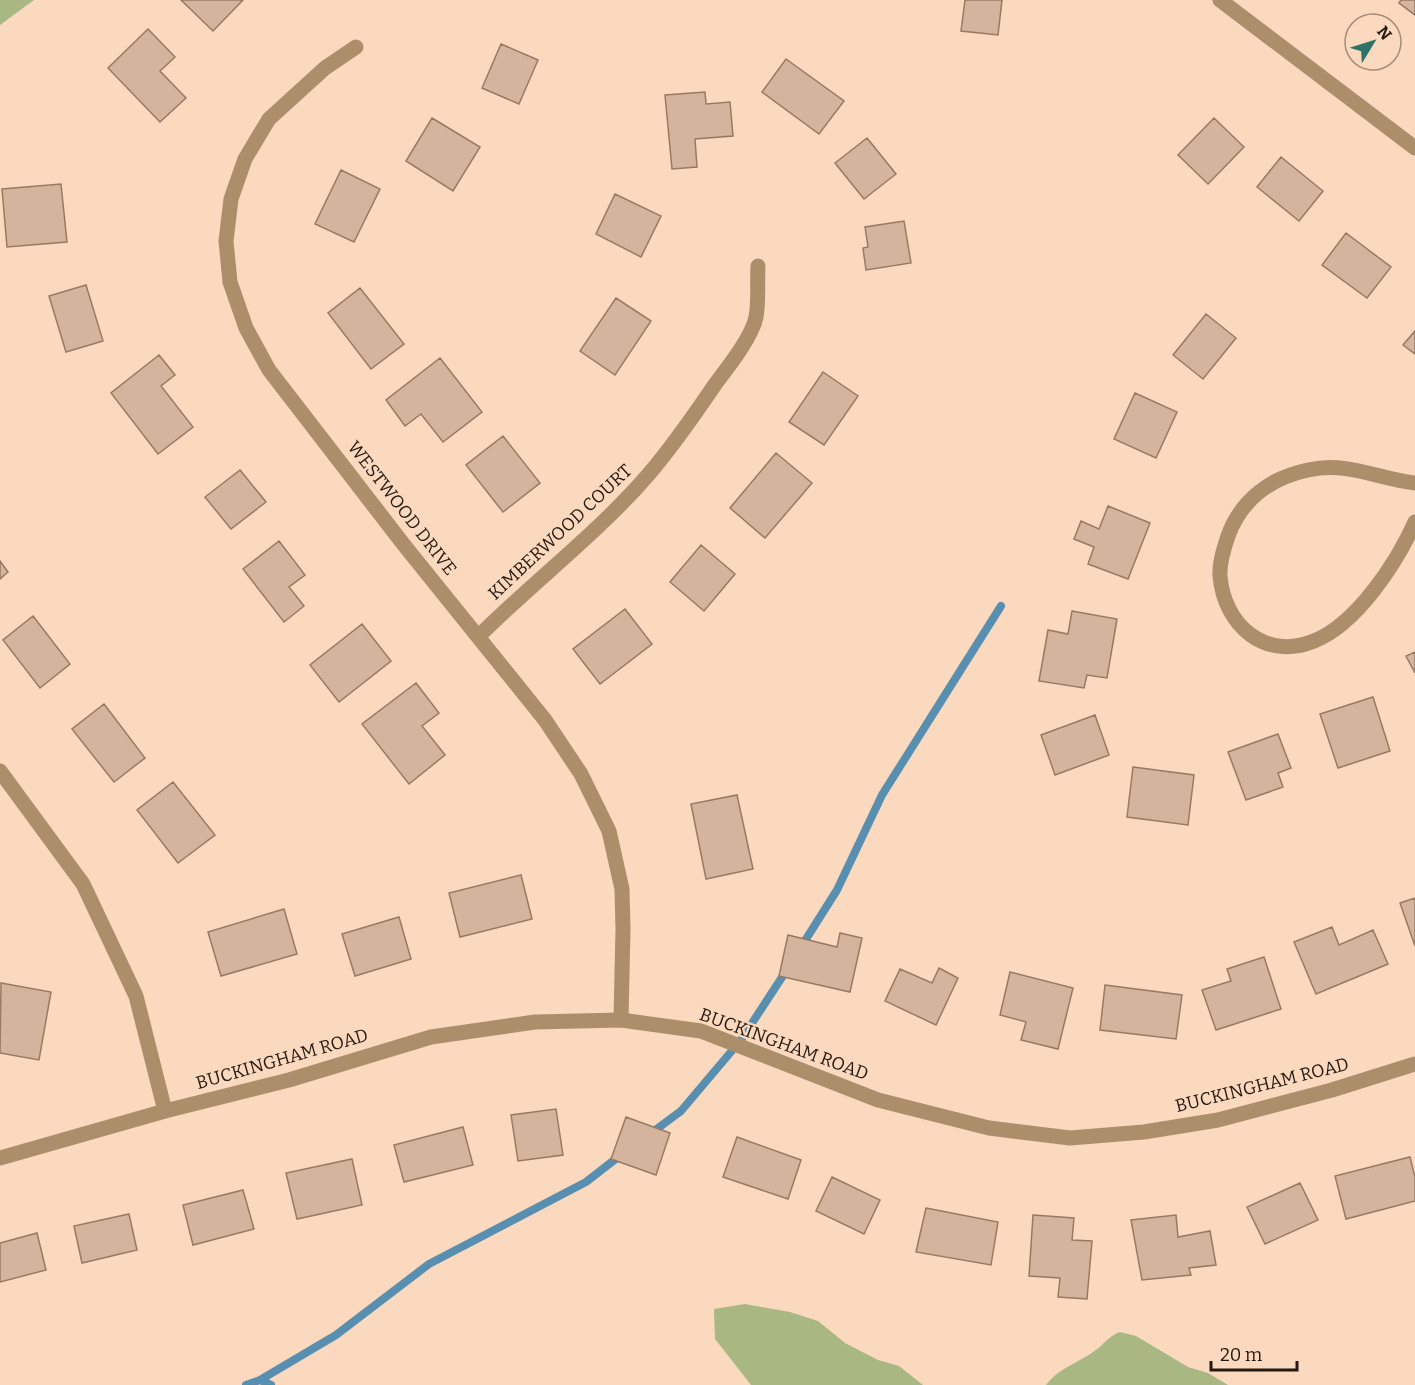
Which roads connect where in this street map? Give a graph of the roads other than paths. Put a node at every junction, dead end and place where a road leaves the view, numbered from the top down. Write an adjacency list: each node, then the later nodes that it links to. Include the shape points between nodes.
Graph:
1 (1220, 0): 3 (street)
2 (356, 47): 7 (street, WESTWOOD DRIVE, via 325,68 268,119 245,159 228,220 230,282 246,328 269,370)
3 (1415, 148)
4 (758, 266): 7 (street, KIMBERWOOD COURT, via 756,318 741,349 682,431 615,509)
5 (1415, 483): 6 (street, via 1339,466 1281,478 1251,497 1235,519 1224,549 1220,573 1230,613 1242,628 1262,642 1283,648 1316,641 1349,616 1387,573)
6 (1415, 522)
7 (479, 636): 9 (street, WESTWOOD DRIVE, via 545,720 581,774 609,831 622,889)
8 (0, 771): 11 (street, via 83,884 136,996)
9 (621, 1020): 10 (street, BUCKINGHAM ROAD, via 701,1031 878,1100 989,1128 1070,1138 1218,1120); 11 (street, BUCKINGHAM ROAD, via 535,1022 431,1036 289,1080)
10 (1415, 1064)
11 (165, 1111): 12 (street, BUCKINGHAM ROAD)
12 (0, 1158)

